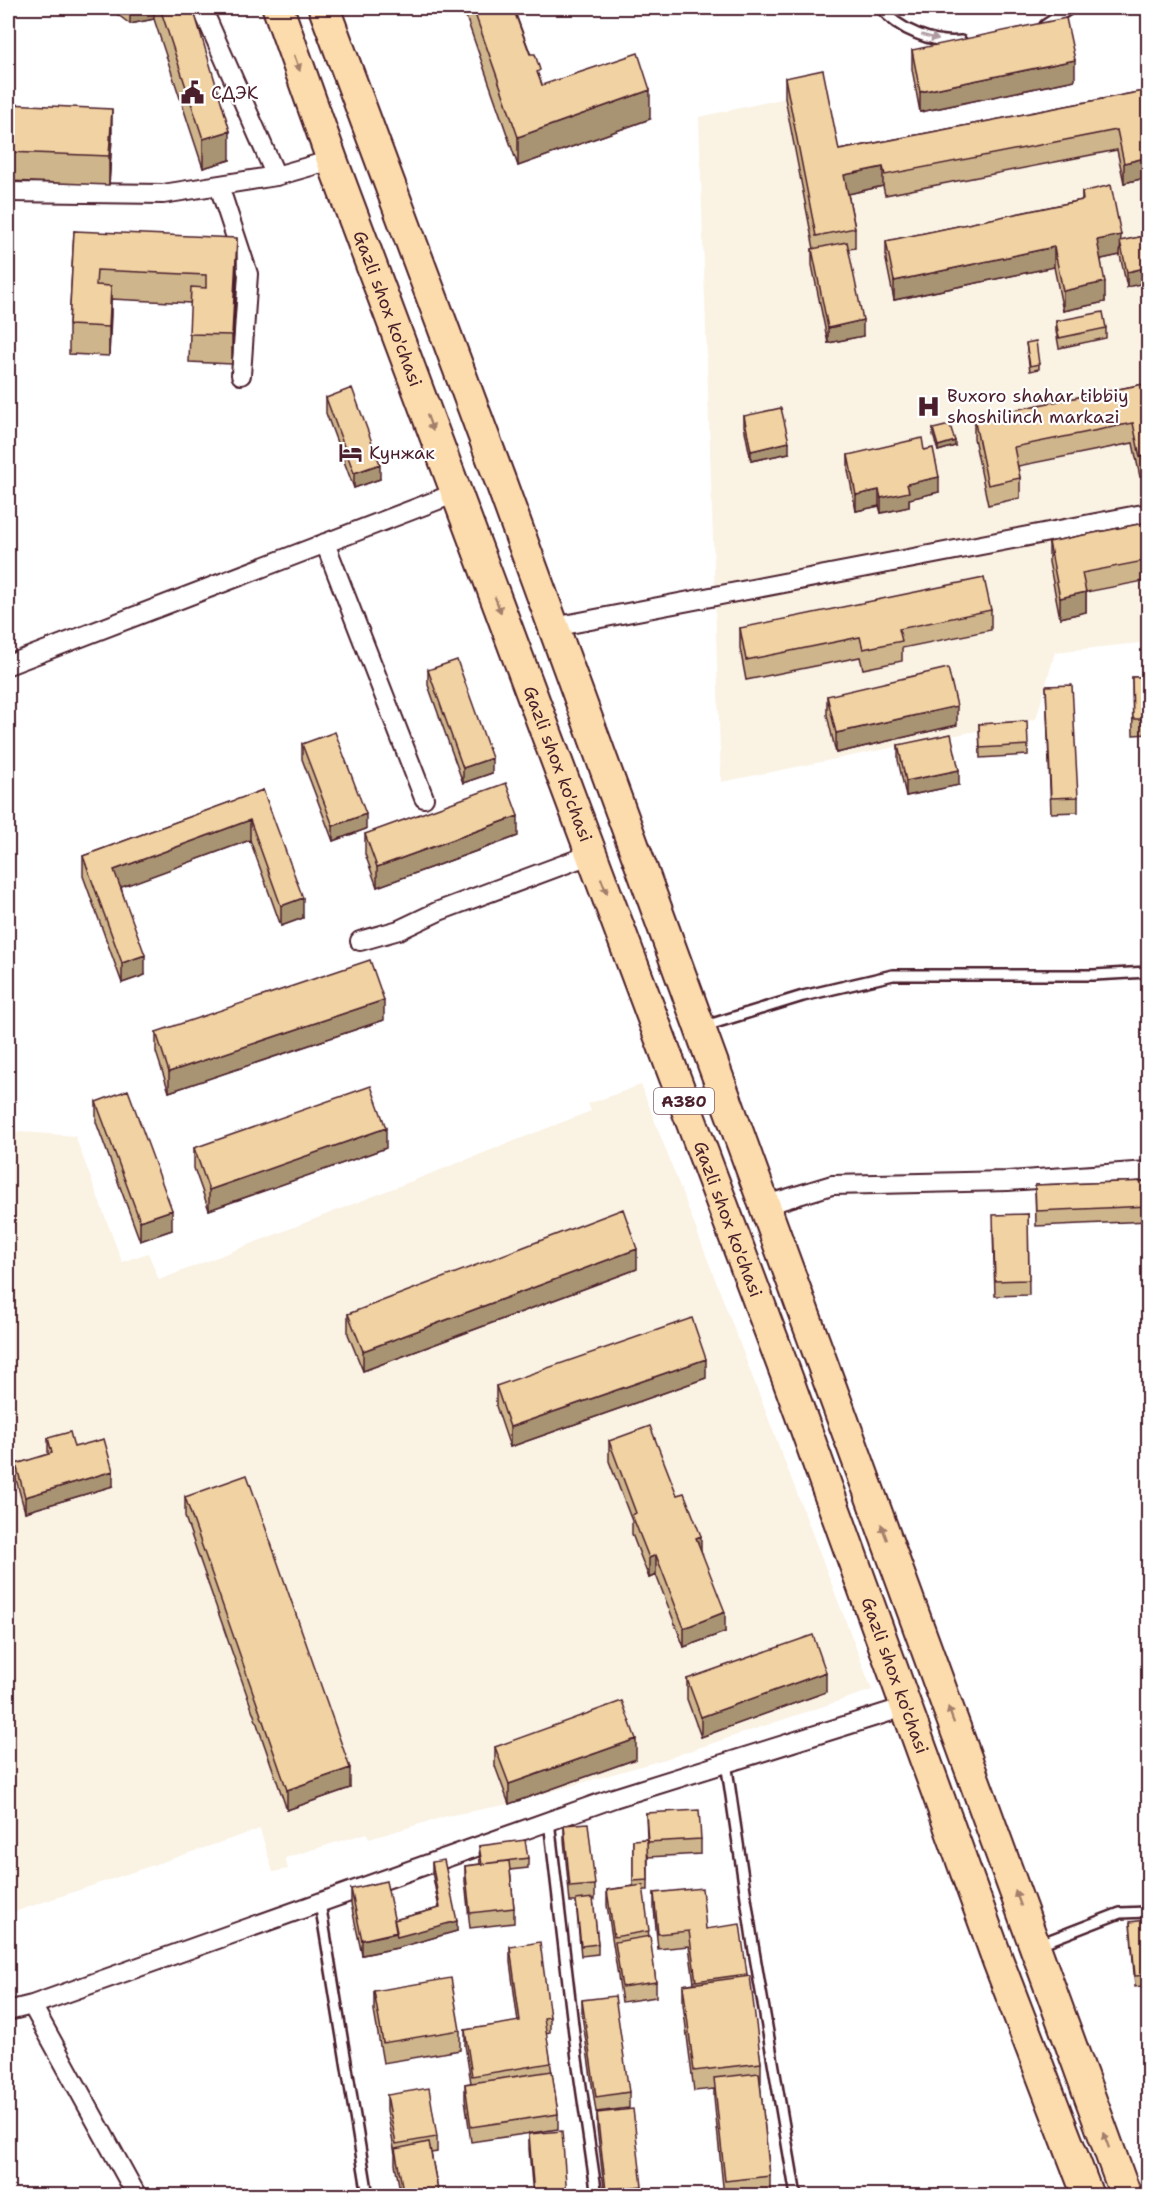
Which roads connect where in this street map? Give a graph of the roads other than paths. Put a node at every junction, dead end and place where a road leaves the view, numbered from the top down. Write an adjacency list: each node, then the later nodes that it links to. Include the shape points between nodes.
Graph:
1 (202, 8): 9 (street)
2 (278, 8): 8 (highway, Gazli shox ko'chasi / A380, one-way to 8)
3 (324, 8): 16 (highway, A380)
4 (881, 8): 7 (lane, one-way to 7, via 889,18 922,35 952,42)
5 (1071, 8): 6 (lane)
6 (1039, 27)
7 (972, 40)
8 (332, 160): 9 (street); 13 (highway, Gazli shox ko'chasi / A380, one-way to 13)
9 (276, 176): 10 (street)
10 (219, 186): 11 (street, via 163,194); 12 (street, via 248,274)
11 (8, 192)
12 (241, 375)
13 (456, 493): 15 (street); 19 (highway, Gazli shox ko'chasi / A380, one-way to 19)
14 (1149, 513): 16 (street)
15 (325, 543): 17 (street); 18 (street)
16 (554, 627): 22 (highway, A380)
17 (8, 665)
18 (424, 798)
19 (592, 854): 20 (street, via 439,911 399,930); 25 (highway, Gazli shox ko'chasi / A380, one-way to 25)
20 (360, 941)
21 (1149, 972): 22 (lane, via 893,975 803,996)
22 (700, 1027): 24 (highway, A380)
23 (1149, 1171): 24 (street, via 1008,1181 832,1185)
24 (766, 1205): 30 (highway, A380, one-way to 24)
25 (905, 1707): 26 (street); 37 (highway, Gazli shox ko'chasi / A380)
26 (726, 1762): 27 (street); 36 (lane)
27 (549, 1821): 28 (street); 35 (lane)
28 (320, 1903): 31 (street); 34 (lane)
29 (1149, 1912): 30 (lane, via 1120,1913)
30 (1035, 1945): 38 (highway, A380, one-way to 30)
31 (32, 2005): 32 (street); 33 (street)
32 (8, 2011)
33 (137, 2196)
34 (368, 2196)
35 (597, 2196)
36 (796, 2196)
37 (1088, 2196)
38 (1126, 2196)

